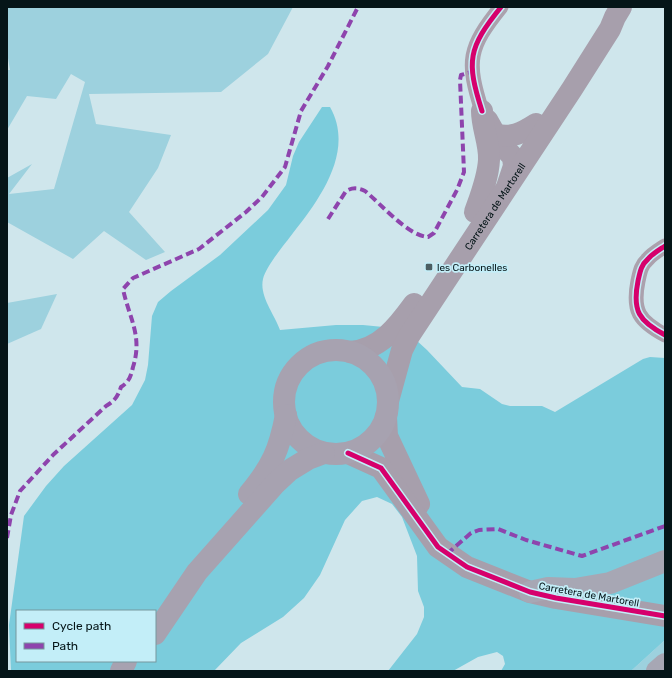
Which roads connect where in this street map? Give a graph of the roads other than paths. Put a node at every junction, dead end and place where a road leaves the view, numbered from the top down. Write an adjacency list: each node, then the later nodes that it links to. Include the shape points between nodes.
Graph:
1 (501, 7): 3 (street, via 485,27 472,58 472,82)
2 (618, 12): 4 (main road, Carretera de Martorell, via 604,24); 7 (main road, Carretera de Martorell, via 610,30)
3 (482, 111): 5 (main road); 8 (main road, via 489,160)
4 (536, 124): 5 (main road, via 510,137); 6 (main road, Carretera de Martorell)
5 (494, 134): 6 (main road)
6 (513, 157): 7 (main road, via 512,174); 8 (main road, Carretera de Martorell)
7 (505, 192): 12 (main road, Carretera de Martorell, via 409,336 402,350)
8 (475, 212): 11 (main road, Carretera de Martorell, via 424,292 400,323 389,335 366,350)
9 (665, 246): 10 (street, via 648,258 641,268 634,298 638,312 648,326)
10 (665, 335)
11 (350, 352): 12 (main road, via 366,360 379,373 386,389); 13 (main road, via 325,351 302,363 290,378 286,390)
12 (387, 409): 15 (main road, via 374,438 359,449); 16 (main road, Carretera de Martorell, via 387,436 426,518)
13 (286, 415): 14 (main road, via 291,429 301,441); 19 (main road, via 279,446 270,466 186,568)
14 (324, 453): 15 (main road); 21 (main road, via 290,470 275,484 197,572)
15 (348, 453): 16 (main road, Carretera de Martorell, via 381,468)
16 (428, 535): 18 (main road, Carretera de Martorell, via 447,554 467,567)
17 (665, 561): 18 (highway, via 610,582 575,589 548,588)
18 (530, 592): 20 (main road, Carretera de Martorell)
19 (156, 612)
20 (655, 615)
21 (156, 633)
22 (126, 662): 25 (main road)
23 (138, 662): 26 (main road)
24 (665, 664): 27 (highway)
25 (121, 671)
26 (134, 671)
27 (657, 671)

